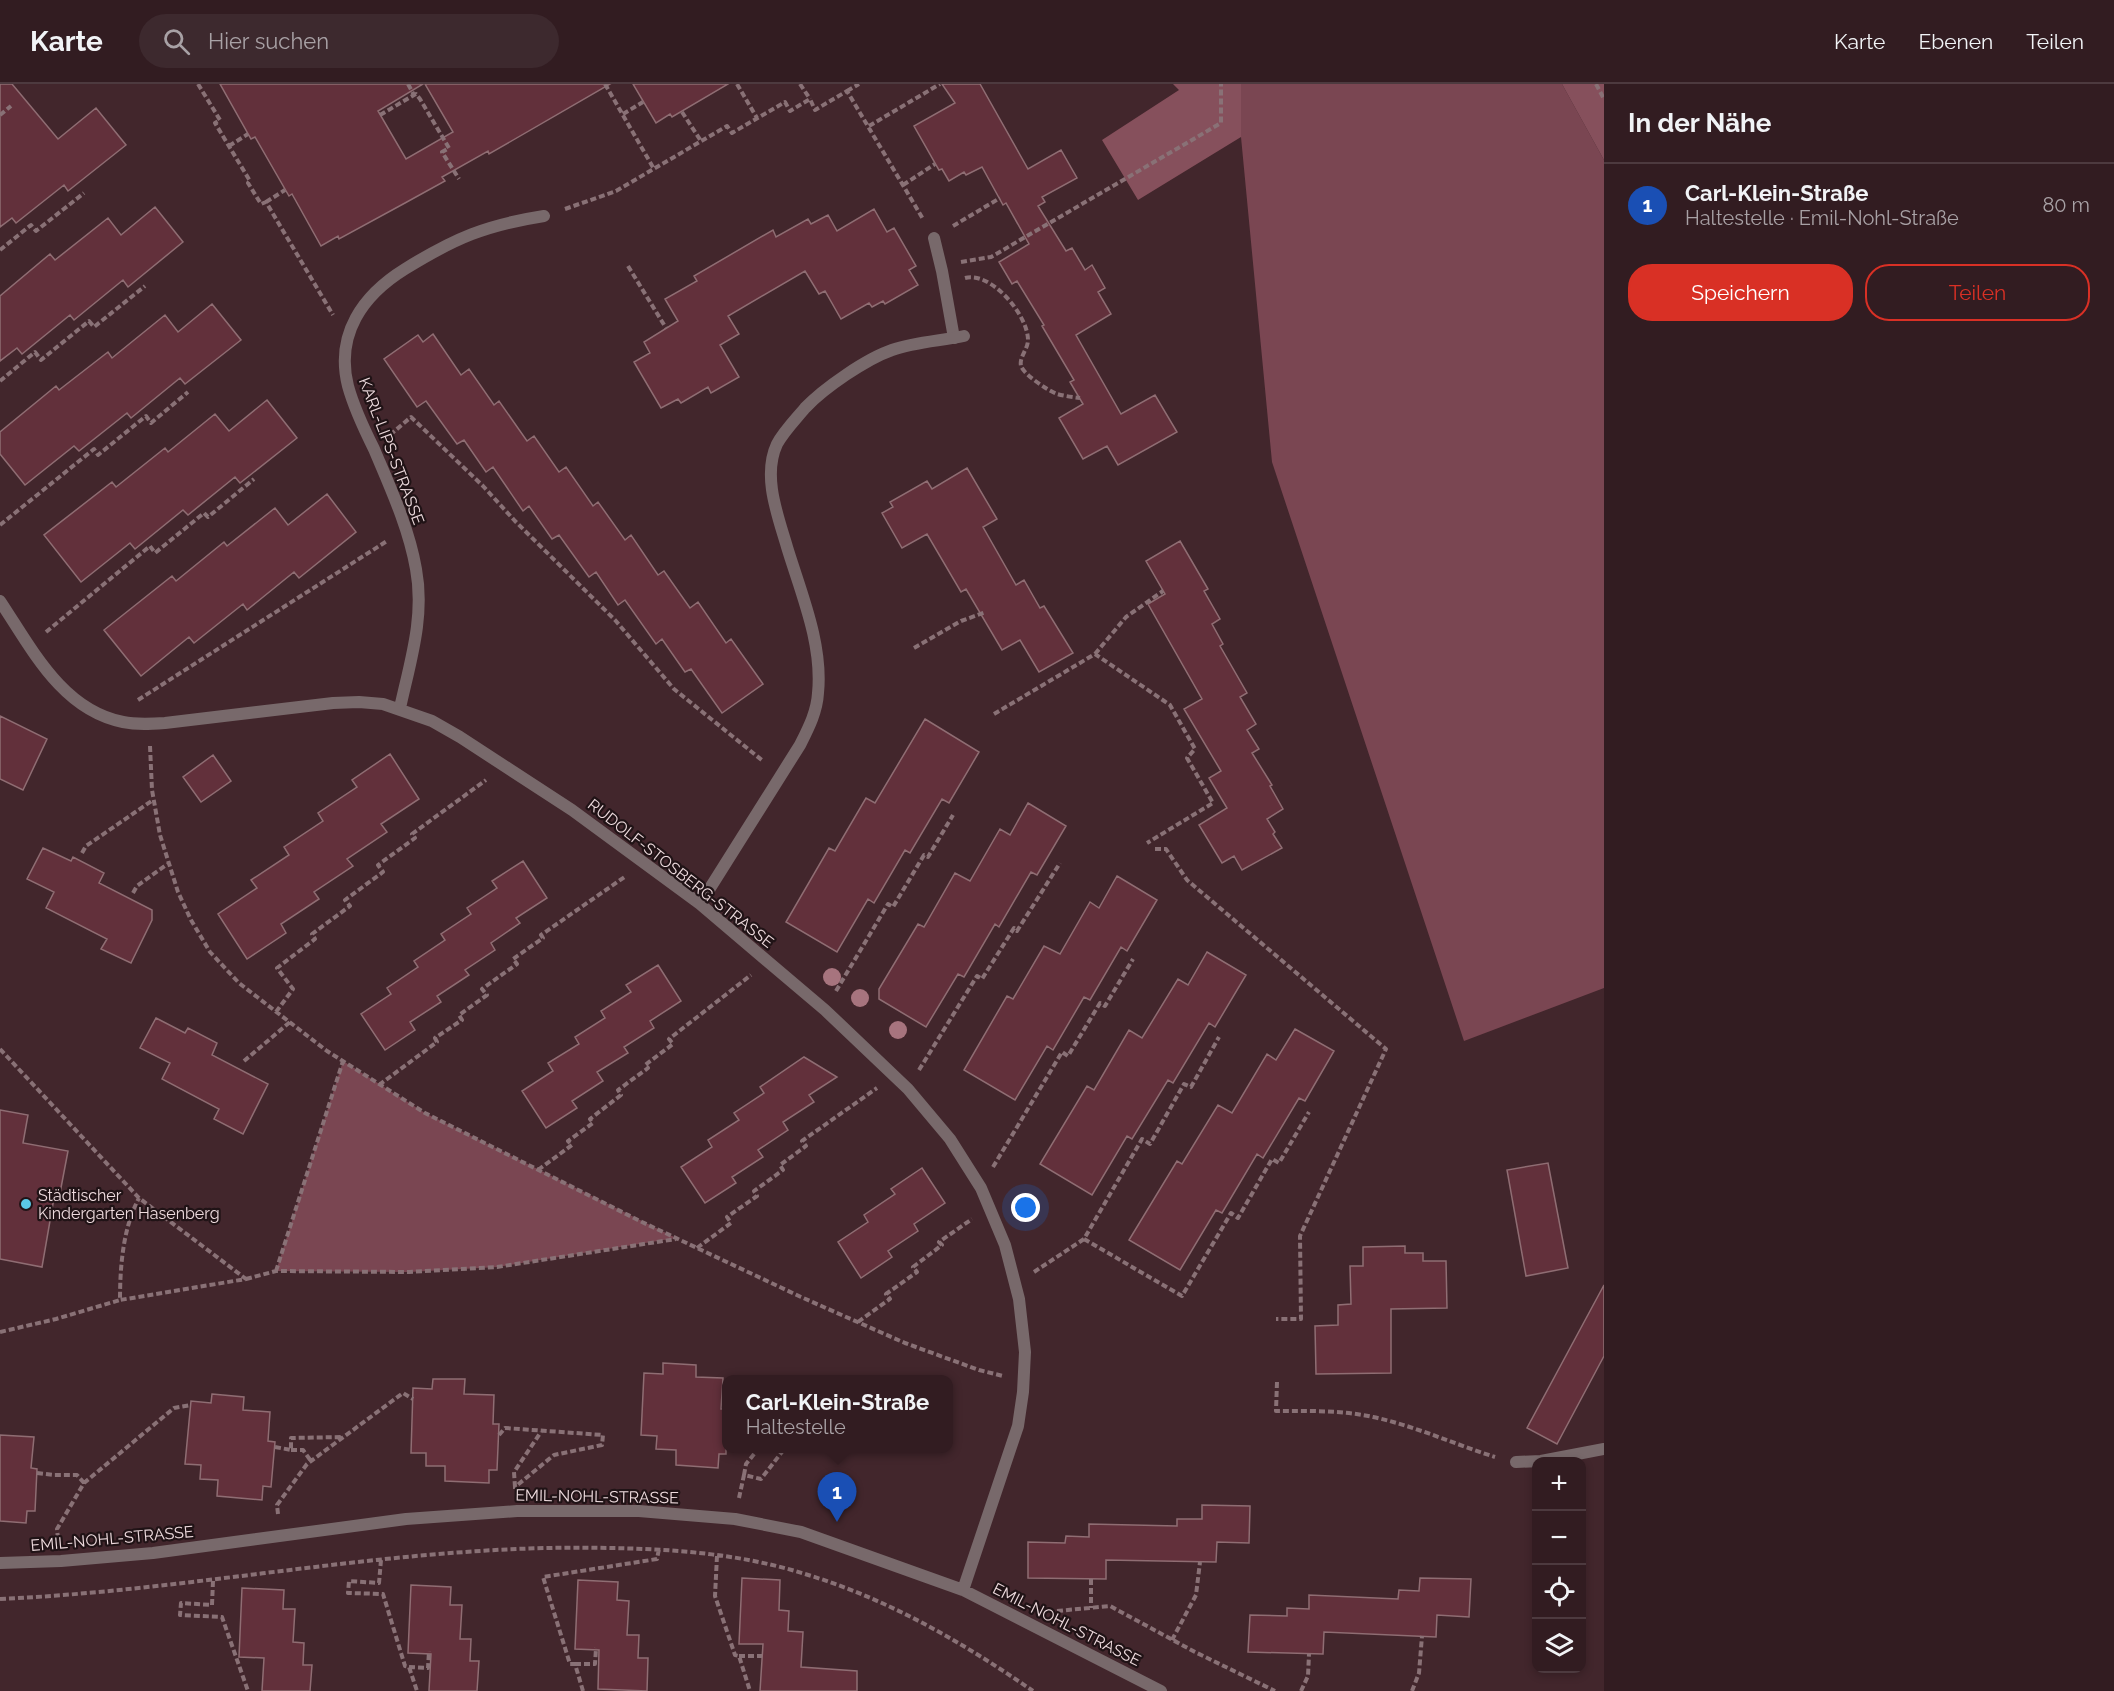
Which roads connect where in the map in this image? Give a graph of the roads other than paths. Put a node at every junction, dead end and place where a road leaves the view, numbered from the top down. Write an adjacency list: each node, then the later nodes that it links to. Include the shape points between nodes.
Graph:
1 (544, 216): 4 (street, KARL-LIPS-STRASSE, via 459,238 398,273 363,306 347,340 345,364 351,396 405,530 416,568 420,610)
2 (934, 238): 5 (street, via 959,337 890,351 859,368 815,398 777,445 772,466 775,508 812,633 818,697 800,745)
3 (0, 601): 4 (street, RUDOLF-STOSBERG-STRASSE, via 61,688 83,705 123,722 150,724 342,702)
4 (400, 708): 5 (street, RUDOLF-STOSBERG-STRASSE, via 439,725 506,766)
5 (700, 904): 9 (street, RUDOLF-STOSBERG-STRASSE, via 825,1010 908,1089 950,1139 981,1188 1009,1257 1024,1337 1022,1407)
6 (1604, 1449): 7 (street)
7 (1516, 1462)
8 (0, 1563): 9 (street, EMIL-NOHL-STRASSE, via 153,1553 406,1519 517,1510 628,1510 735,1519 801,1532)
9 (963, 1590): 10 (street, EMIL-NOHL-STRASSE)
10 (1161, 1691)

